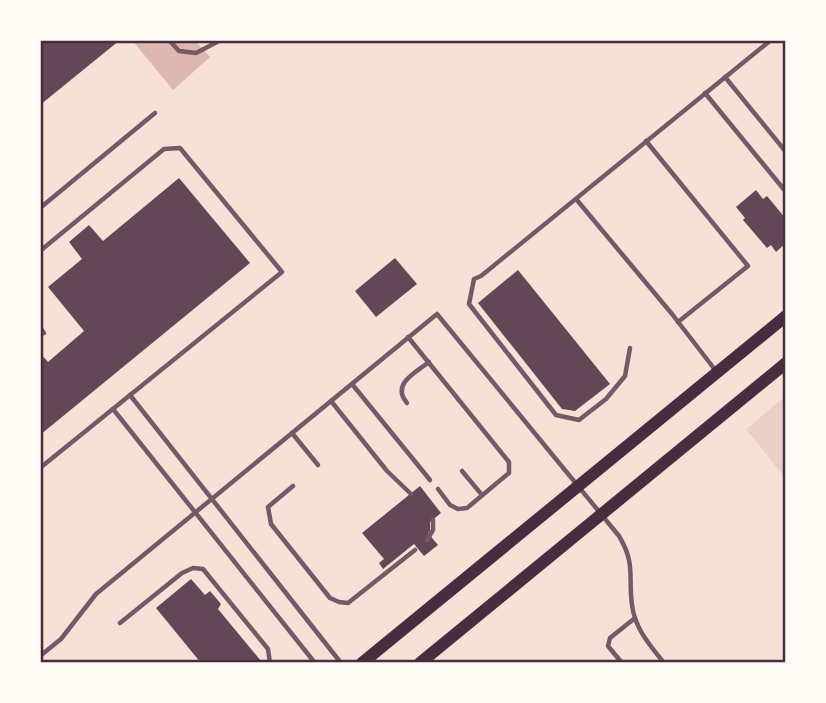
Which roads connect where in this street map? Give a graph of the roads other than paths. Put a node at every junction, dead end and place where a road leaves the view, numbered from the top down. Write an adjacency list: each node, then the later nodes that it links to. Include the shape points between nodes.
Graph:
1 (170, 40): 3 (lane, via 179,51 196,53)
2 (771, 40): 4 (lane)
3 (217, 42)
4 (725, 77): 5 (lane); 8 (lane)
5 (705, 93): 7 (lane); 9 (lane)
6 (155, 113): 11 (lane)
7 (646, 141): 10 (lane); 14 (lane, via 748,266)
8 (786, 152)
9 (786, 192)
10 (576, 198): 14 (lane); 16 (lane, via 474,279 469,304 555,415 579,420 606,399 625,376)
11 (40, 208)
12 (40, 251): 21 (lane, via 164,149 180,148 282,272)
13 (786, 316): 19 (main road)
14 (678, 322): 19 (lane)
15 (408, 337): 17 (lane); 20 (lane); 31 (lane, via 437,314)
16 (630, 348)
17 (429, 362): 23 (lane, via 404,382 402,397); 34 (lane, via 509,462 509,473)
18 (786, 363): 37 (main road)
19 (716, 372): 31 (main road)
20 (352, 384): 22 (lane); 29 (lane)
21 (130, 395): 24 (lane); 35 (lane)
22 (331, 401): 25 (lane); 33 (lane)
23 (407, 403)
24 (113, 409): 27 (lane); 36 (lane)
25 (292, 433): 26 (lane); 35 (lane)
26 (318, 466)
27 (40, 468)
28 (462, 471): 34 (lane)
29 (430, 480)
30 (293, 486): 40 (lane, via 268,508 271,524 330,598 348,603)
31 (577, 486): 37 (lane); 47 (main road)
32 (438, 489): 34 (lane, via 458,509 467,508)
33 (411, 494)
34 (482, 495)
35 (212, 498): 36 (lane); 46 (lane)
36 (195, 512): 43 (lane, via 96,594 61,639); 45 (lane)
37 (603, 515): 41 (lane, via 627,552); 48 (main road)
38 (433, 520): 39 (lane)
39 (427, 540)
40 (415, 550)
41 (635, 618): 49 (lane, via 610,638 608,646); 50 (lane)
42 (120, 623): 44 (lane, via 182,573 203,569 268,649)
43 (40, 656)
44 (270, 663)
45 (315, 663)
46 (341, 663)
47 (362, 663)
48 (421, 663)
49 (622, 663)
50 (664, 663)

